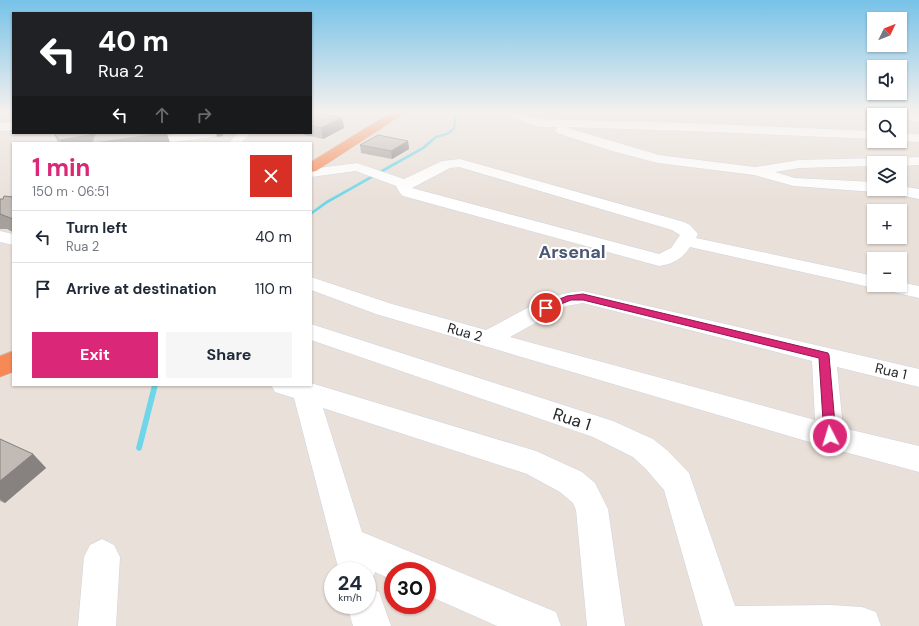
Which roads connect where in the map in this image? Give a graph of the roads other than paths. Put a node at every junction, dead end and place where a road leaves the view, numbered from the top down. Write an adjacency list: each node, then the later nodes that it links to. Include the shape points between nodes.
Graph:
1 (341, 141): 5 (highway)
2 (354, 141): 4 (highway)
3 (596, 141): 9 (street, via 658,159)
4 (340, 150): 7 (highway); 8 (street)
5 (312, 159)
6 (919, 161): 9 (street, via 799,164)
7 (312, 167)
8 (357, 167): 10 (street); 11 (street)
9 (755, 171): 12 (street, via 794,182)
10 (312, 172)
11 (404, 185): 17 (street, via 409,193 660,260 669,259); 17 (street, via 447,164 460,163 678,226 689,234)
12 (867, 187)
13 (907, 192): 14 (street)
14 (919, 194)
15 (0, 236): 16 (street)
16 (12, 240)
17 (686, 241): 18 (street)
18 (867, 280)
19 (312, 283): 23 (street, Rua 2, via 384,309)
20 (907, 289): 21 (street)
21 (919, 292)
22 (312, 332): 43 (street, Rua 1, via 603,429 643,448 678,483)
23 (488, 339): 26 (street, Rua 2, via 558,301 583,297); 31 (street)
24 (12, 345): 25 (highway)
25 (0, 352)
26 (824, 355): 29 (street, Rua 1); 31 (street)
27 (12, 361): 28 (highway)
28 (0, 368)
29 (919, 378)
30 (295, 388): 34 (street); 42 (street, via 536,464 571,482 584,493 592,509)
31 (830, 436): 32 (street)
32 (919, 459)
33 (102, 557): 39 (street)
34 (353, 557): 35 (street)
35 (384, 564)
36 (436, 581): 41 (street)
37 (369, 614): 40 (street)
38 (842, 625): 43 (street)
39 (97, 626)
40 (372, 626)
41 (542, 626)
42 (606, 626)
43 (722, 626)

